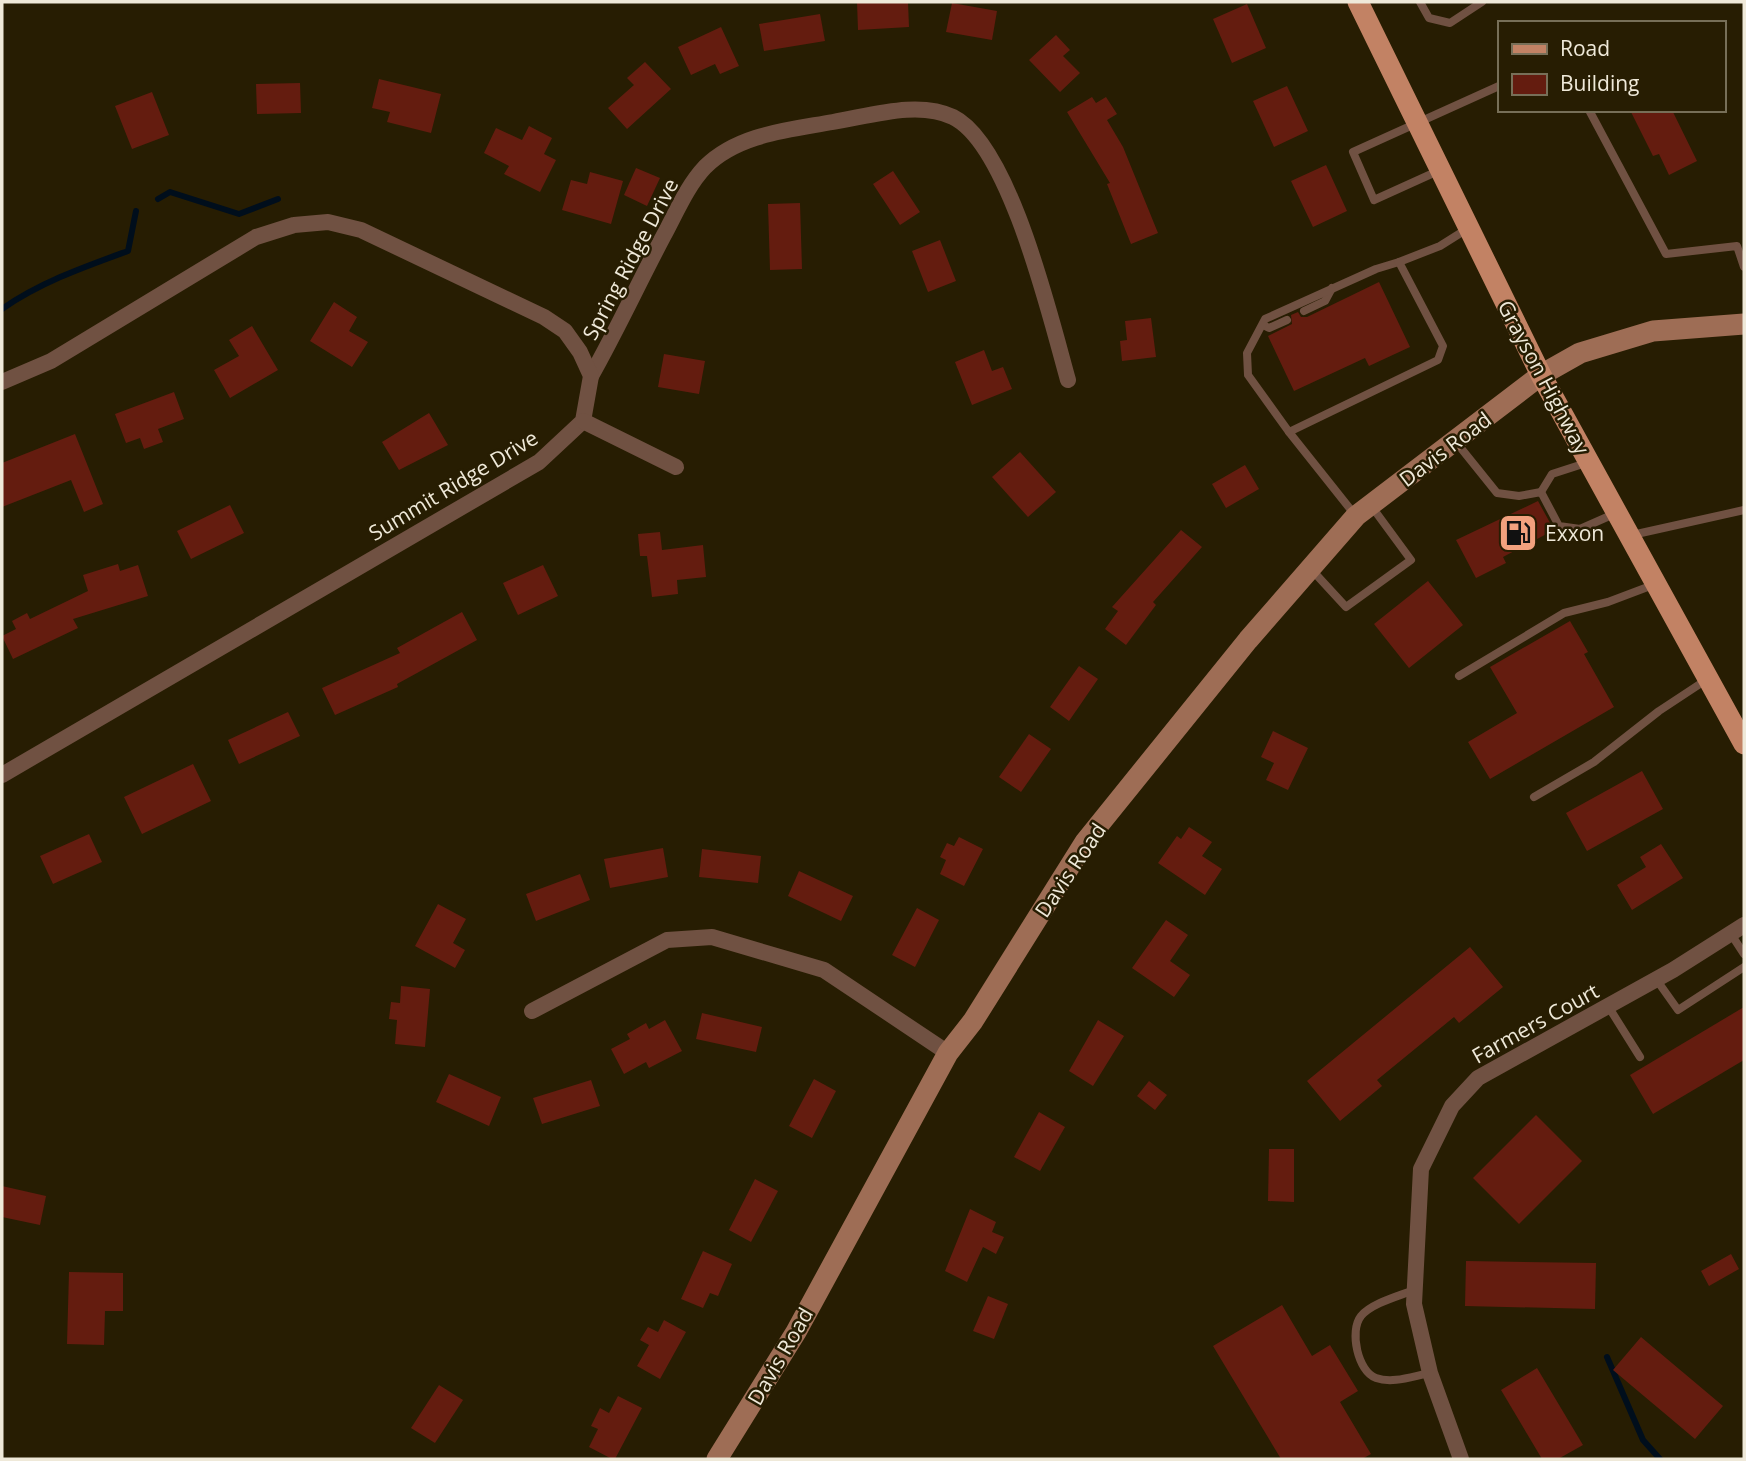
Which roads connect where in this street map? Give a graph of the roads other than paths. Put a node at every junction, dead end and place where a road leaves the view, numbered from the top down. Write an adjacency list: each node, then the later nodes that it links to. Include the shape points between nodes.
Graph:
1 (1358, 2): 6 (main road, Grayson Highway)
2 (1420, 2): 3 (lane, via 1429,19 1450,23)
3 (1482, 2)
4 (1498, 86): 6 (lane)
5 (1590, 112): 10 (lane, via 1666,254 1737,246)
6 (1415, 121): 7 (main road, Grayson Highway); 7 (lane, via 1353,152 1374,201)
7 (1439, 170): 8 (main road, Grayson Highway)
8 (1467, 229): 9 (lane, via 1440,246); 16 (main road, Grayson Highway)
9 (1399, 262): 11 (lane); 21 (lane, via 1443,346 1438,360)
10 (1744, 267)
11 (1332, 288): 12 (lane, via 1325,301); 15 (lane, via 1265,319)
12 (1304, 311)
13 (1287, 320): 15 (lane)
14 (1744, 324): 16 (street, Davis Road, via 1679,327 1629,337 1580,353)
15 (1263, 326): 21 (lane, via 1247,353 1248,375)
16 (1541, 375): 22 (street, Davis Road); 23 (main road, Grayson Highway)
17 (591, 376): 18 (street, Spring Ridge Drive, via 683,199 705,167 732,146 778,132 928,110 954,118 975,136 996,169 1034,260); 19 (street, via 565,331 544,317 361,230 328,222 294,225 256,237 51,361); 20 (street)
18 (1068, 380)
19 (2, 382)
20 (583, 421): 24 (street); 35 (street, Summit Ridge Drive, via 539,462)
21 (1289, 432): 26 (lane)
22 (1455, 440): 25 (lane, via 1497,493); 26 (street, Davis Road)
23 (1589, 462): 25 (lane, via 1552,474); 28 (main road, Grayson Highway)
24 (676, 467)
25 (1541, 492): 28 (lane, via 1559,526 1580,529)
26 (1363, 510): 30 (street, Davis Road); 30 (lane, via 1410,560 1346,607)
27 (1744, 510): 29 (lane)
28 (1617, 513): 29 (main road, Grayson Highway)
29 (1629, 535): 31 (main road, Grayson Highway)
30 (1309, 567): 43 (street, Davis Road, via 1085,842)
31 (1656, 584): 32 (lane, via 1564,613); 33 (main road, Grayson Highway)
32 (1459, 677)
33 (1708, 679): 34 (main road, Grayson Highway); 36 (lane, via 1658,711 1594,762)
34 (1744, 744)
35 (2, 775)
36 (1534, 797)
37 (1738, 929): 38 (lane); 40 (street, Farmers Court)
38 (1744, 954)
39 (1744, 967): 40 (lane, via 1678,1010)
40 (1656, 979): 41 (street, Farmers Court)
41 (1608, 1006): 44 (lane); 45 (street, Farmers Court, via 1478,1078 1452,1106 1421,1169)
42 (531, 1011): 43 (street, via 667,940 712,937 824,970)
43 (948, 1054): 47 (street, Davis Road, via 796,1332)
44 (1640, 1057)
45 (1414, 1290): 46 (street, Farmers Court); 46 (lane, via 1362,1315 1355,1330 1357,1346 1374,1378 1392,1381)
46 (1430, 1373): 48 (street, Farmers Court)
47 (717, 1459)
48 (1461, 1459)

